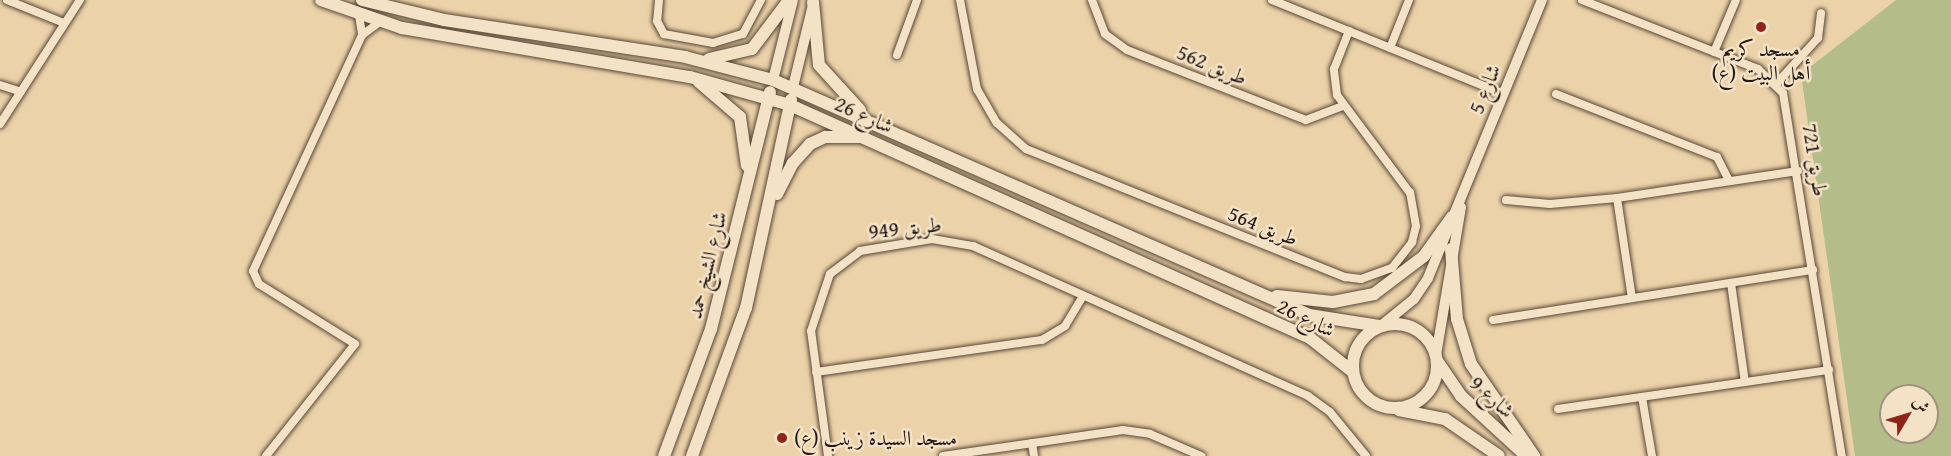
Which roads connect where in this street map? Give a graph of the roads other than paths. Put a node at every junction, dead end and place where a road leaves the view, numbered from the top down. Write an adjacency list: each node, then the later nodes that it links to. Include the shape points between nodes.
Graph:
1 (7, 0): 20 (street)
2 (80, 0): 20 (street)
3 (321, 0): 18 (main road, شارع 26)
4 (362, 0): 26 (main road, شارع 26, via 444,20)
5 (659, 0): 6 (street, via 657,21 664,34 713,43 743,34)
6 (761, 0)
7 (791, 0): 26 (main road, via 752,49); 28 (street)
8 (917, 0): 25 (street)
9 (960, 0): 37 (street, طريق 564, via 976,89 997,123 1026,149 1345,278 1361,279 1378,276 1404,256 1413,242 1415,209 1398,176)
10 (1092, 0): 37 (street, طريق 562, via 1105,34 1127,50 1306,120)
11 (1272, 0): 21 (street)
12 (1409, 0): 23 (street)
13 (1542, 0): 33 (street, شارع 5)
14 (1582, 0): 24 (street)
15 (1736, 0): 24 (street)
16 (813, 1): 31 (street); 38 (main road, via 819,65 832,85)
17 (1821, 13): 29 (street, via 1818,38)
18 (359, 15): 19 (main road, شارع 26); 22 (street)
19 (380, 22): 22 (street); 27 (main road, شارع 26)
20 (64, 23): 32 (street)
21 (1349, 31): 23 (street); 37 (street, طريق 564, via 1334,69)
22 (362, 35): 66 (street, via 253,271 259,285 355,344)
23 (1390, 48): 33 (street)
24 (1714, 52): 29 (street)
25 (897, 55)
26 (698, 60): 28 (main road, شارع 26)
27 (690, 77): 35 (main road, شارع 26); 43 (main road, via 725,99 740,117)
28 (773, 80): 31 (main road, شارع 26); 35 (main road, شارع الشيخ حمد)
29 (1777, 83): 41 (street, طريق 721, via 1788,104)
30 (0, 85): 32 (street)
31 (793, 87): 36 (main road); 38 (main road, شارع 26)
32 (21, 92): 39 (street)
33 (1504, 94): 44 (street, شارع 5)
34 (1556, 94): 42 (street, via 1717,158)
35 (768, 98): 36 (main road, شارع 26); 43 (main road, شارع الشيخ حمد)
36 (790, 105): 40 (main road, شارع 26); 47 (main road)
37 (1343, 106)
38 (870, 119): 52 (main road, شارع 26)
39 (0, 124)
40 (869, 138): 47 (main road, via 825,137 810,144 793,163); 60 (main road, شارع 26, via 1310,338)
41 (1798, 171): 42 (street); 50 (street, طريق 721)
42 (1730, 181): 45 (street)
43 (748, 182): 67 (main road, شارع الشيخ حمد, via 711,329)
44 (1465, 193): 48 (street, شارع 5); 49 (street, شارع 5)
45 (1617, 198): 46 (street, via 1550,204); 54 (street)
46 (1506, 201)
47 (770, 208): 68 (main road, via 736,340)
48 (1452, 217): 52 (main road, via 1424,256 1374,294 1333,302); 56 (street, شارع 5, via 1422,289)
49 (1451, 249): 57 (street, شارع 5); 76 (main road, via 1456,319 1471,364)
50 (1813, 270): 51 (street); 58 (street, طريق 721)
51 (1731, 283): 54 (street); 61 (street)
52 (1258, 293): 56 (main road, شارع 26, via 1325,320)
53 (1083, 296): 59 (street, via 1065,326 1042,340); 59 (street, طريق 949, via 953,240 868,248 836,267 816,306 811,331); 73 (street, طريق 949, via 1308,396 1330,412)
54 (1632, 298): 55 (street)
55 (1493, 320)
56 (1381, 326): 57 (main road, via 1415,329); 60 (main road, via 1356,350)
57 (1437, 359): 63 (main road, via 1425,397); 75 (main road, شارع 9, via 1461,396)
58 (1829, 370): 61 (street); 78 (street, طريق 721)
59 (816, 372): 69 (street, طريق 949)
60 (1353, 372): 63 (main road, via 1369,400)
61 (1745, 382): 62 (street)
62 (1642, 397): 64 (street); 77 (street)
63 (1389, 408): 74 (main road, شارع 9, via 1445,419)
64 (1558, 410)
65 (1032, 443): 70 (street); 71 (street); 72 (street, via 1132,430)
66 (266, 456)
67 (664, 456)
68 (692, 456)
69 (828, 456)
70 (943, 456)
71 (1034, 456)
72 (1201, 456)
73 (1366, 456)
74 (1499, 456)
75 (1526, 456)
76 (1534, 456)
77 (1652, 456)
78 (1842, 456)

